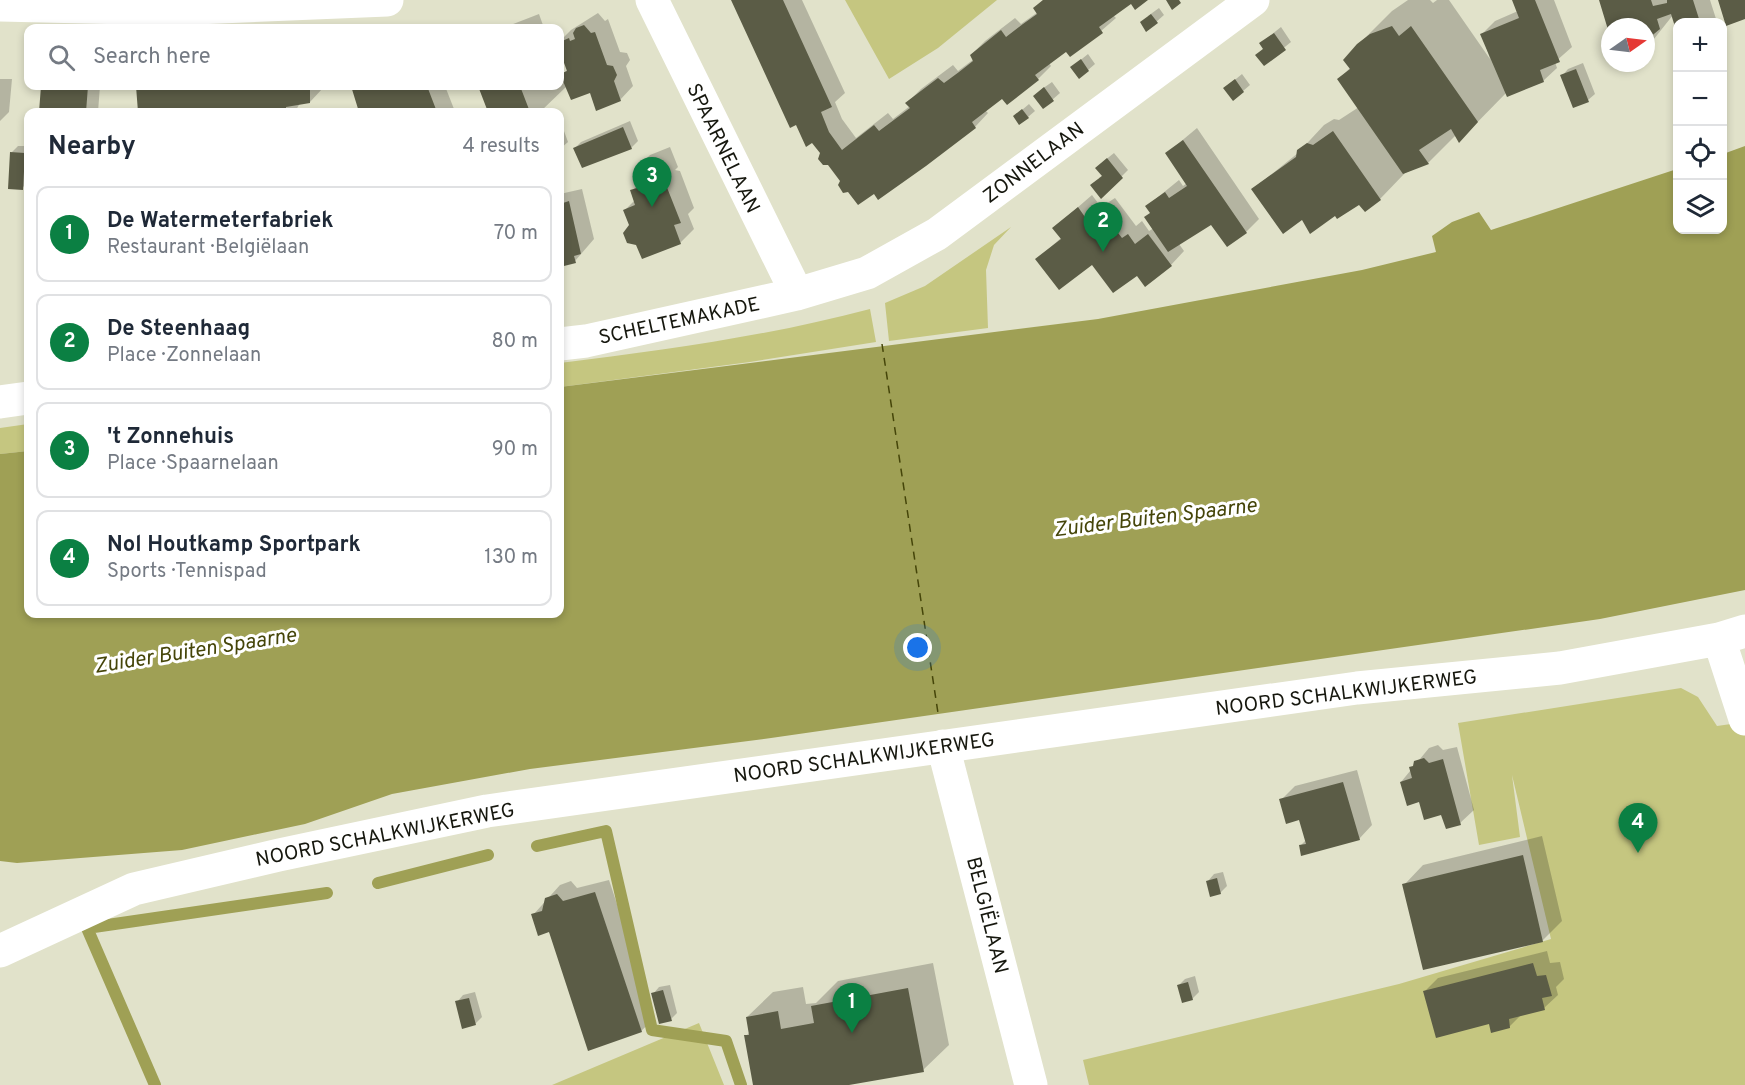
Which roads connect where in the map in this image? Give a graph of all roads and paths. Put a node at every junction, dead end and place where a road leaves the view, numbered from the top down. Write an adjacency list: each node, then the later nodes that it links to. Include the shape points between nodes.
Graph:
1 (387, 0): 4 (street, via 172,9)
2 (652, 0): 5 (street, SPAARNELAAN)
3 (1253, 0): 5 (street, ZONNELAAN, via 937,234 867,273)
4 (0, 4)
5 (798, 294): 6 (street, SCHELTEMAKADE)
6 (564, 344)
7 (24, 399): 8 (street)
8 (0, 402)
9 (1732, 635): 10 (street); 11 (street, NOORD SCHALKWIJKERWEG, via 1560,668 1358,688)
10 (1745, 719)
11 (943, 746): 12 (street, NOORD SCHALKWIJKERWEG, via 488,811 279,855 134,889); 13 (street, BELGIËLAAN)
12 (0, 951)
13 (1031, 1085)

